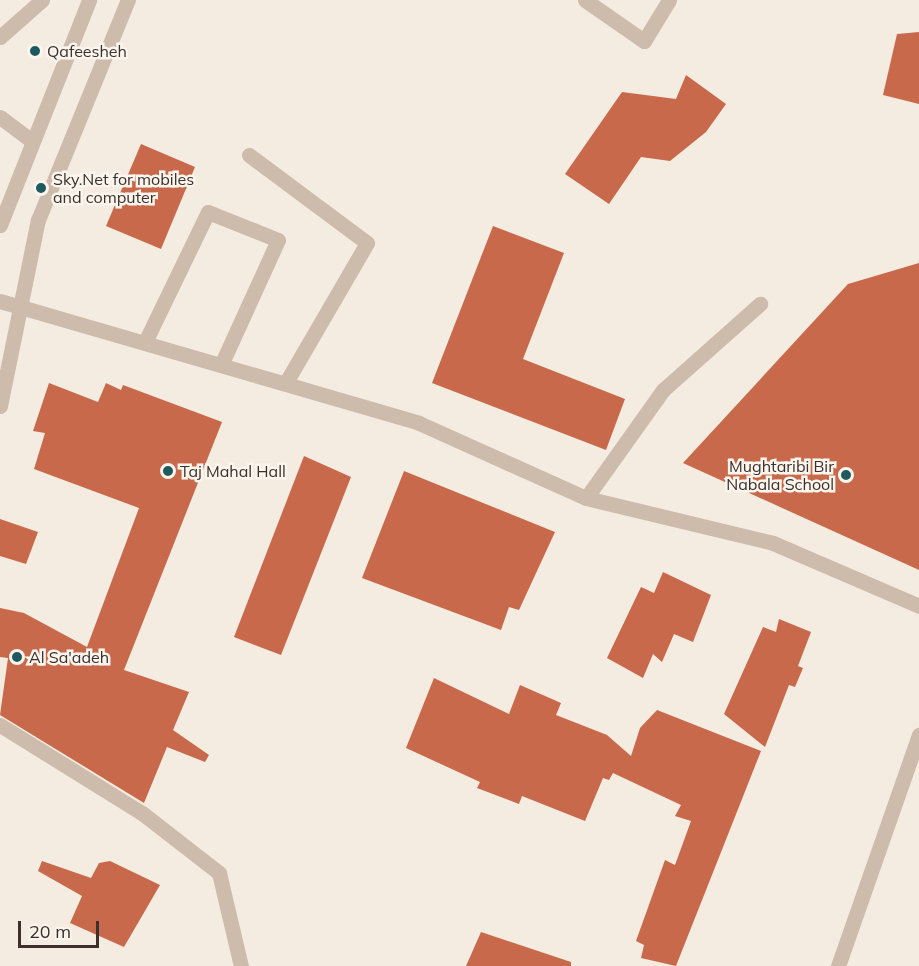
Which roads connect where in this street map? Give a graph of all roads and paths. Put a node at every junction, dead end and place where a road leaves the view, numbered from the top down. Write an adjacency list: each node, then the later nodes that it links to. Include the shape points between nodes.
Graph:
1 (42, 0): 6 (street)
2 (89, 0): 8 (street)
3 (128, 0): 13 (street, via 38,220)
4 (585, 0): 5 (street, via 644,41)
5 (669, 0)
6 (0, 37)
7 (0, 117): 8 (street)
8 (32, 141): 10 (street)
9 (249, 155): 16 (street, via 367,243)
10 (0, 225)
11 (0, 301): 13 (street)
12 (760, 304): 18 (street, via 663,390)
13 (20, 306): 14 (street); 17 (street)
14 (146, 340): 15 (street); 15 (street, via 208,212 278,240)
15 (222, 363): 16 (street)
16 (286, 382): 18 (street, via 419,423)
17 (0, 406)
18 (586, 498): 19 (street, via 773,543)
19 (919, 606)
20 (0, 725): 22 (street, via 142,813 219,873)
21 (919, 735): 23 (street)
22 (241, 966)
23 (838, 966)

